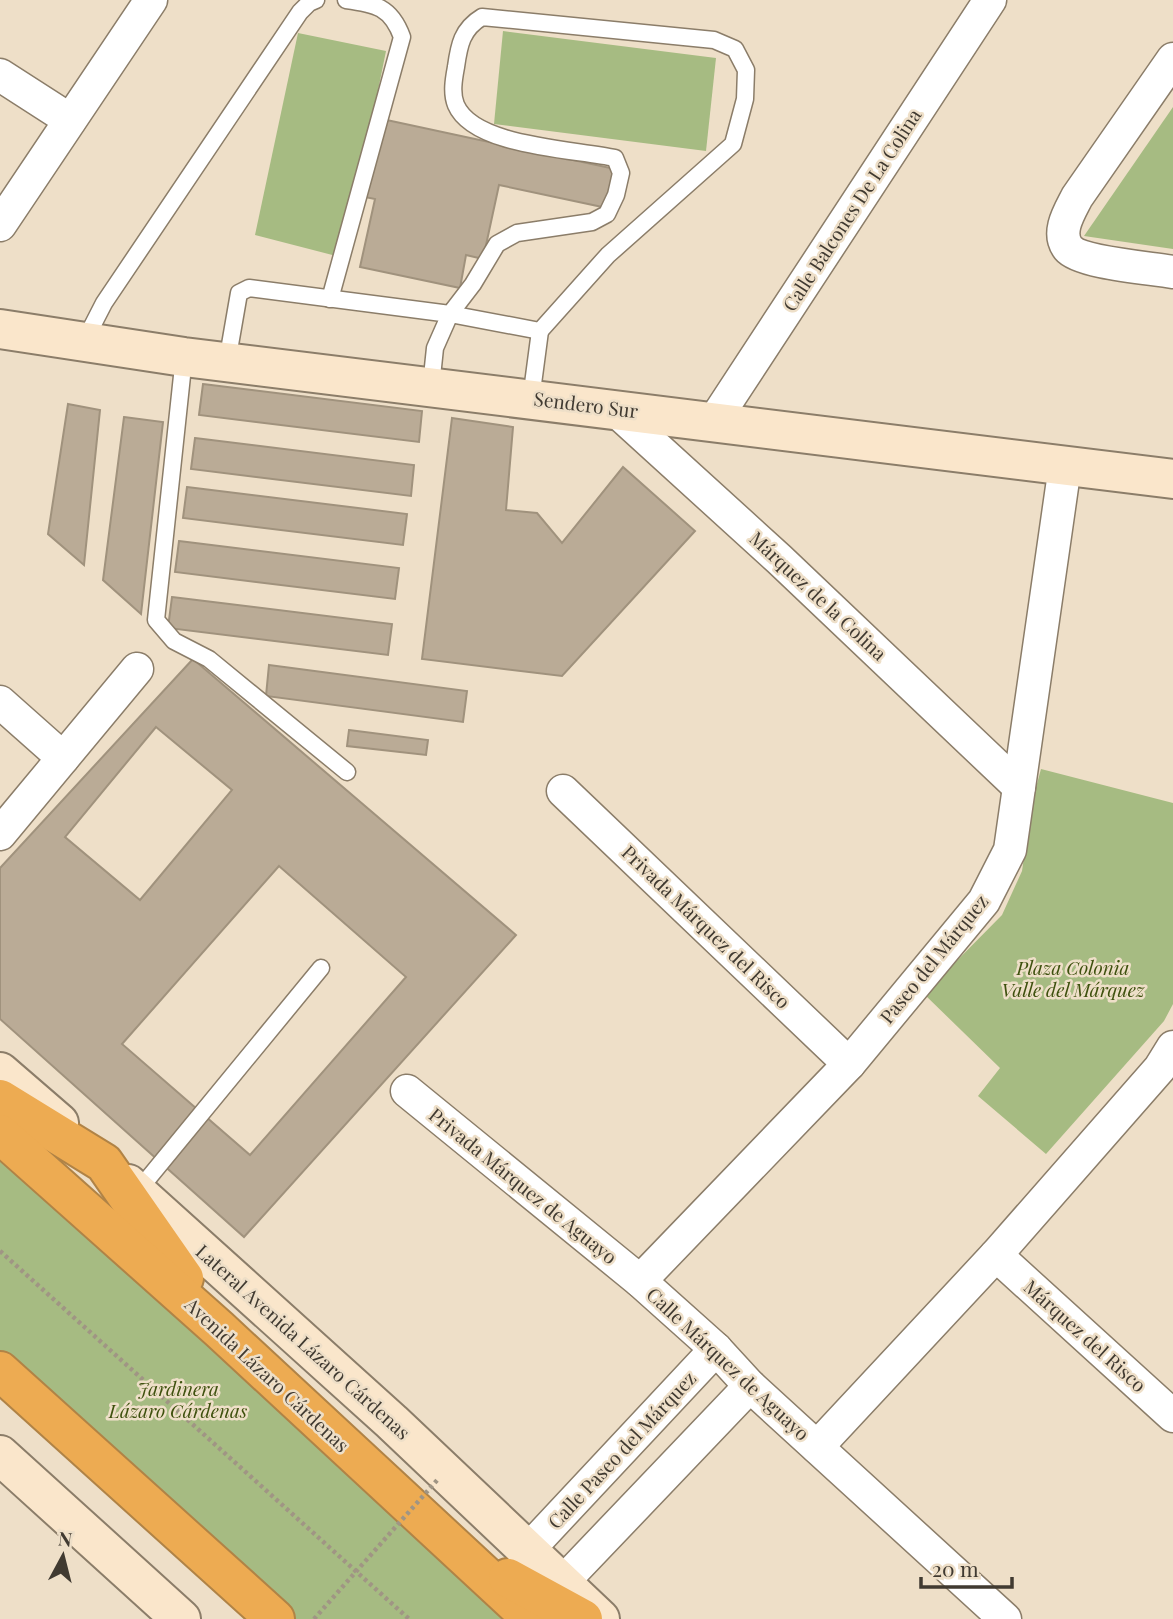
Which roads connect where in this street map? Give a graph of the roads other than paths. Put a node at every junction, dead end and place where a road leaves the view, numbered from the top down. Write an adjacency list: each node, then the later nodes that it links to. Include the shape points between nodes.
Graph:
1 (151, 0): 7 (street)
2 (316, 0): 14 (lane, via 300,12 285,34 104,303)
3 (346, 0): 10 (lane, via 384,9 396,21 402,37)
4 (990, 0): 20 (street, Calle Balcones De La Colina)
5 (1173, 59): 9 (street, via 1077,197 1063,234 1067,247 1081,258)
6 (0, 75): 7 (street)
7 (70, 120): 8 (street)
8 (0, 225)
9 (1173, 272)
10 (330, 299): 11 (lane); 16 (lane, via 249,288 239,293)
11 (450, 314): 13 (lane); 13 (lane, via 497,244 517,233 582,224 607,214 621,173 615,158 515,142 477,128 456,105 453,83 460,39 471,23 482,17 496,18 714,40 735,49 746,70 745,99 733,144 608,255); 17 (lane, via 435,348)
12 (0, 329): 14 (street, Sendero Sur)
13 (540, 331): 18 (lane)
14 (84, 342): 15 (street, Sendero Sur)
15 (184, 357): 16 (street, Sendero Sur); 26 (lane, via 156,620 174,641 209,659)
16 (227, 362): 17 (street, Sendero Sur)
17 (431, 386): 18 (street, Sendero Sur)
18 (531, 399): 19 (street, Sendero Sur)
19 (613, 408): 20 (street, Sendero Sur); 27 (street, Márquez de la Colina)
20 (714, 421): 21 (street, Sendero Sur)
21 (1065, 466): 22 (street, Sendero Sur); 27 (street, Paseo del Márquez)
22 (1173, 479)
23 (137, 669): 25 (street)
24 (0, 702): 25 (street)
25 (63, 758): 29 (street)
26 (347, 772)
27 (1019, 787): 31 (street, Paseo del Márquez, via 1010,850 984,901)
28 (563, 791): 31 (street, Privada Márquez del Risco)
29 (0, 834)
30 (321, 968): 38 (lane)
31 (849, 1064): 40 (street, Paseo del Márquez)
32 (1169, 1065): 39 (street)
33 (0, 1072): 37 (street, Lateral Avenida Lázaro Cárdenas)
34 (407, 1091): 40 (street, Privada Márquez de Aguayo)
35 (0, 1099): 37 (highway)
36 (0, 1134): 41 (highway, Avenida Lázaro Cárdenas)
37 (104, 1163): 38 (street, Lateral Avenida Lázaro Cárdenas); 41 (highway)
38 (137, 1192): 49 (street, Lateral Avenida Lázaro Cárdenas)
39 (996, 1255): 45 (street, Márquez del Risco); 46 (street)
40 (640, 1281): 42 (street, Calle Márquez de Aguayo)
41 (219, 1329): 48 (highway, Avenida Lázaro Cárdenas)
42 (716, 1349): 44 (street, Calle Márquez de Aguayo); 49 (street, Calle Paseo del Márquez)
43 (0, 1371): 52 (highway)
44 (750, 1386): 46 (street, Calle Márquez de Aguayo); 50 (street)
45 (1173, 1416)
46 (817, 1447): 56 (street)
47 (0, 1455): 51 (street)
48 (424, 1520): 53 (highway, Avenida Lázaro Cárdenas); 54 (highway, via 462,1554)
49 (527, 1551): 50 (street, Lateral Avenida Lázaro Cárdenas)
50 (561, 1584): 55 (street, Lateral Avenida Lázaro Cárdenas)
51 (181, 1619)
52 (275, 1619)
53 (532, 1619)
54 (583, 1619)
55 (600, 1619)
56 (1005, 1619)

